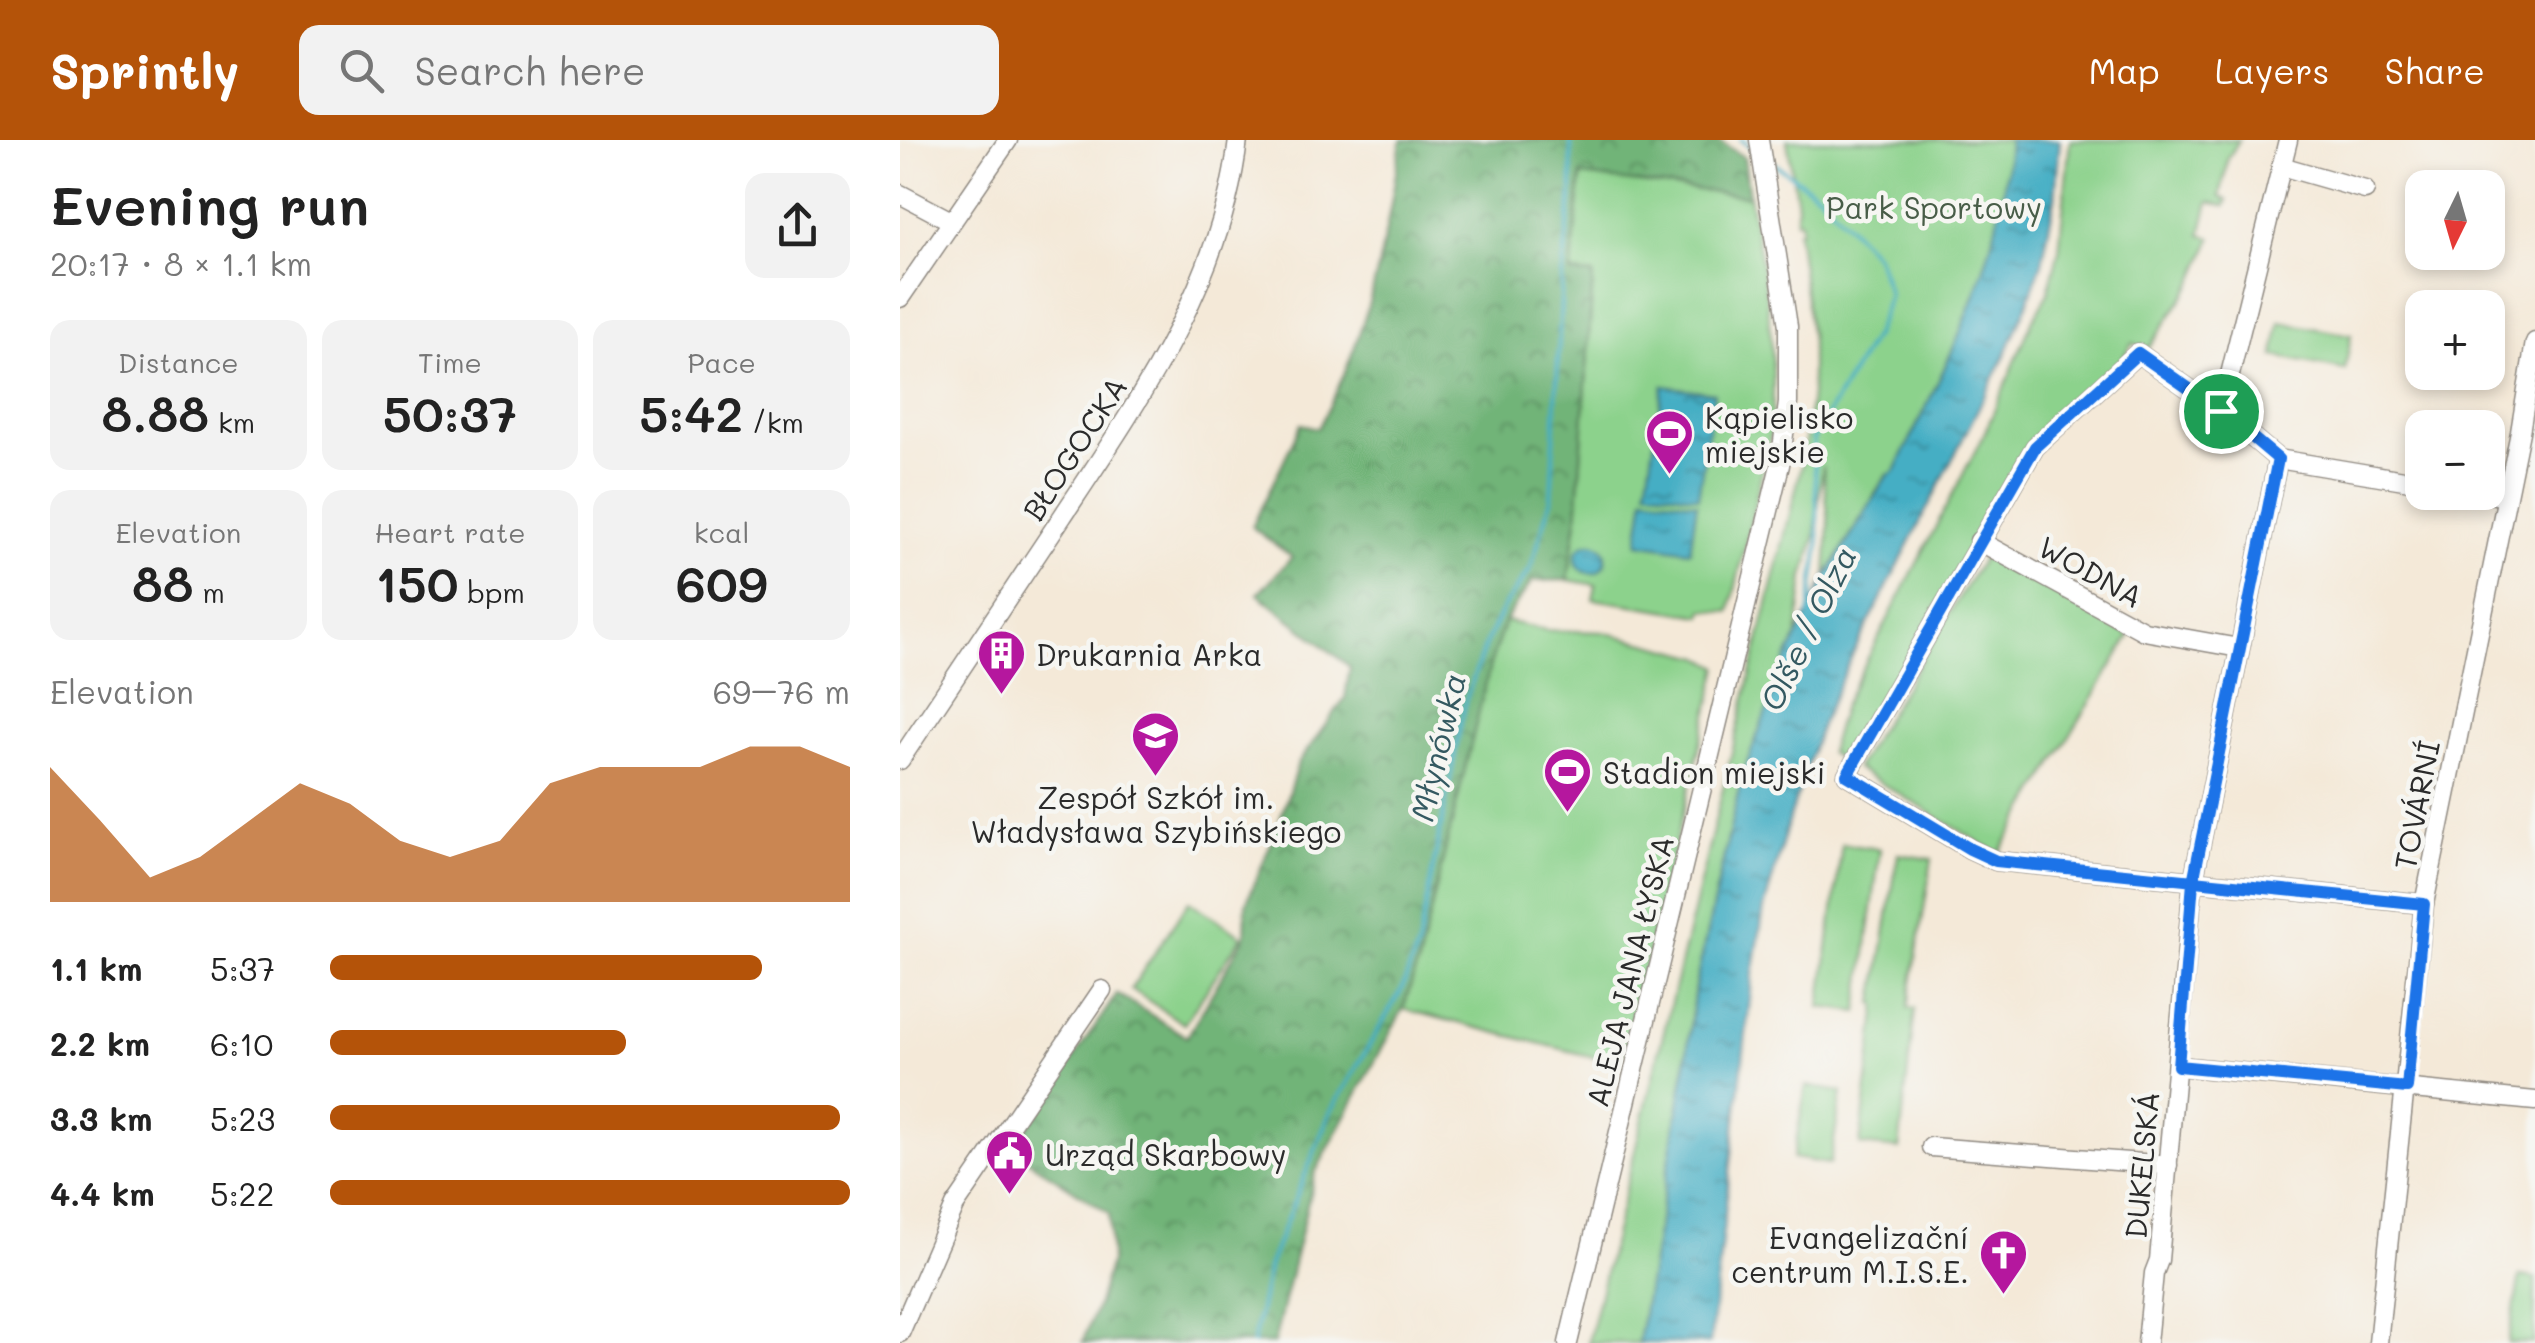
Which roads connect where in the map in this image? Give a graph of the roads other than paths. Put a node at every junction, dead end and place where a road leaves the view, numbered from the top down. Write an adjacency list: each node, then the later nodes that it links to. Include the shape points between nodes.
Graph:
1 (1008, 140): 8 (street)
2 (1238, 140): 17 (street, BŁOGOCKA, via 1218,235 1160,364)
3 (1759, 140): 27 (street, ALEJA JANA ŁYSKA, via 1788,326 1780,465)
4 (2288, 140): 5 (street)
5 (2281, 166): 6 (street); 11 (street)
6 (2364, 190)
7 (900, 194): 8 (street)
8 (951, 221): 9 (street)
9 (900, 298)
10 (2535, 342): 14 (street, TOVÁRNÍ)
11 (2221, 411): 12 (street); 15 (street, via 2138,353 2035,447)
12 (2278, 459): 13 (street); 16 (street, DUKELSKÁ)
13 (2405, 480)
14 (2506, 498): 19 (street, TOVÁRNÍ)
15 (1980, 541): 16 (street, WODNA, via 2144,631); 18 (street, via 1847,775 1996,861)
16 (2240, 648): 18 (street, DUKELSKÁ)
17 (900, 760)
18 (2193, 882): 19 (street); 21 (street, DUKELSKÁ)
19 (2424, 904): 22 (street, TOVÁRNÍ)
20 (1102, 990): 26 (street, via 954,1206)
21 (2178, 1066): 22 (street); 25 (street, DUKELSKÁ)
22 (2407, 1088): 23 (street); 29 (street, TOVÁRNÍ)
23 (2535, 1101)
24 (1931, 1147): 25 (street)
25 (2168, 1166): 28 (street, DUKELSKÁ)
26 (900, 1333)
27 (1568, 1343)
28 (2147, 1343)
29 (2378, 1343)

